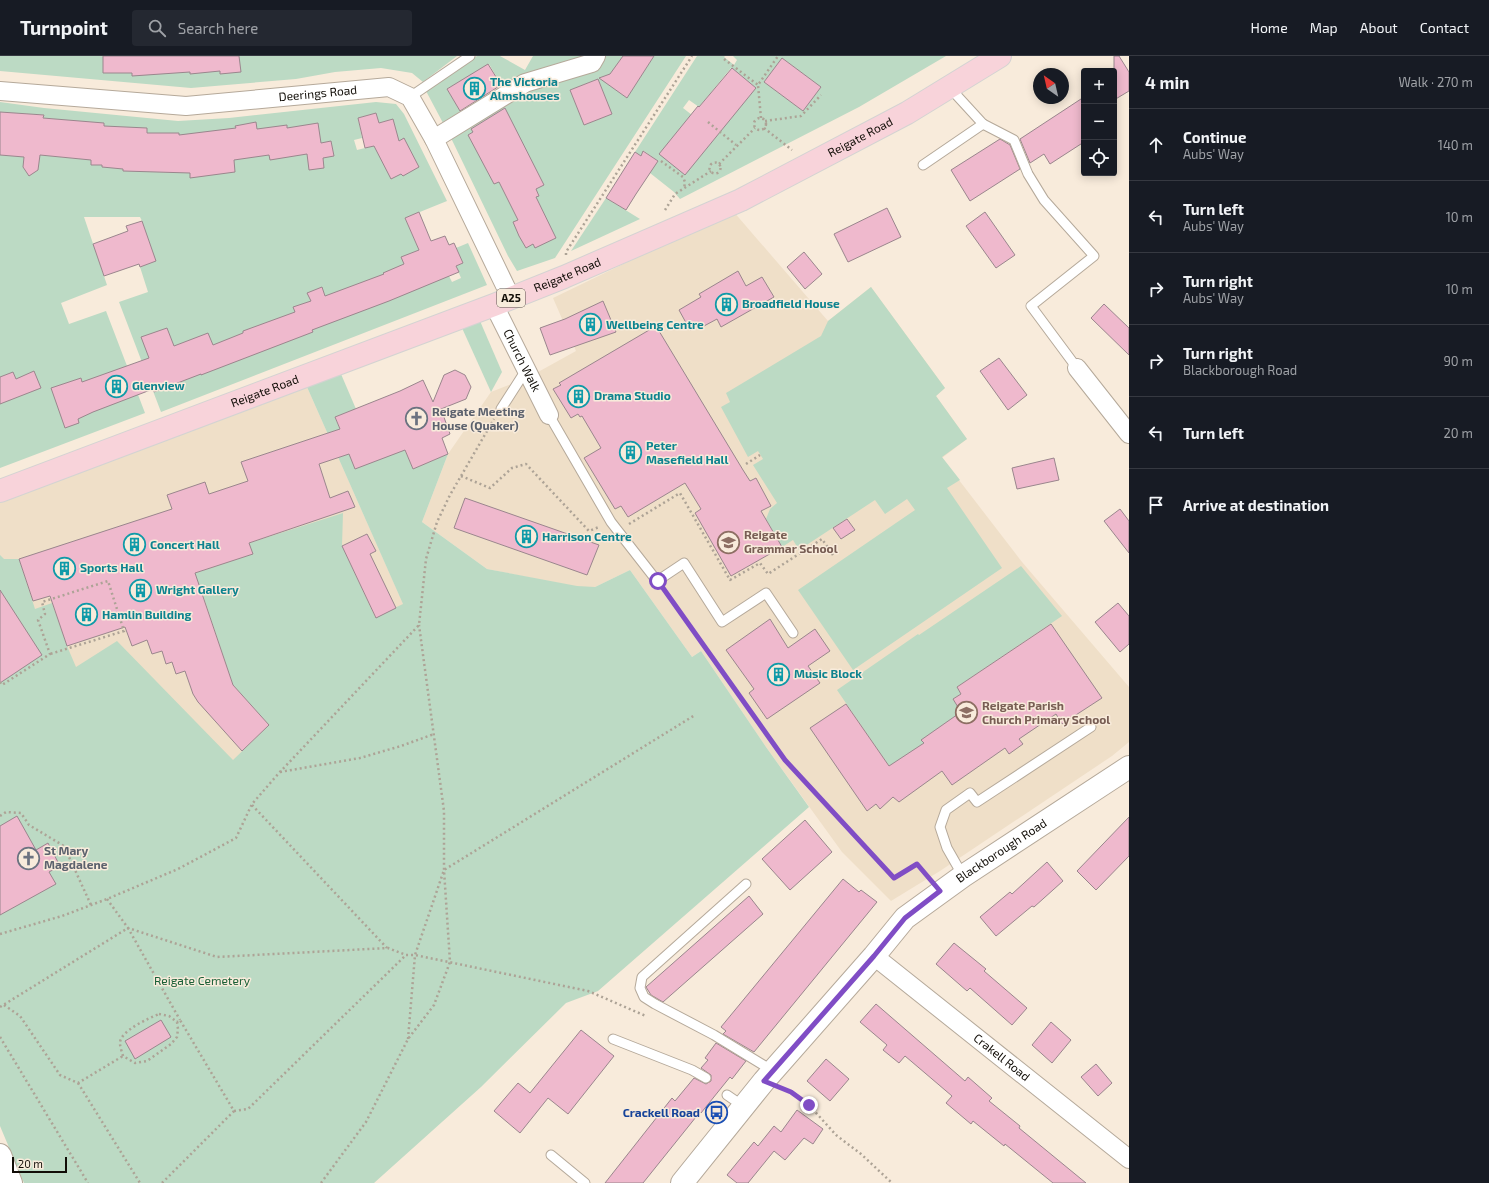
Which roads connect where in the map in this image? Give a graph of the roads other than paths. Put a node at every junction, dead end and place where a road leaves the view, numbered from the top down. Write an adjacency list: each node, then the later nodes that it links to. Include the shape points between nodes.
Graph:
1 (470, 56): 6 (lane)
2 (596, 56): 8 (street, via 592,63 525,82)
3 (1000, 56): 4 (main road, Reigate Road / A25)
4 (950, 88): 7 (lane); 10 (main road, Reigate Road / A25, via 741,200)
5 (0, 92): 6 (street, Deerings Road, via 186,106 389,87)
6 (410, 97): 8 (street)
7 (983, 124): 9 (lane); 11 (lane, via 1014,140 1028,174 1044,200 1094,256 1031,306)
8 (434, 139): 10 (street)
9 (923, 165)
10 (503, 301): 12 (street, Church Walk); 16 (main road, Reigate Road / A25)
11 (1077, 368): 15 (street)
12 (526, 370): 13 (lane); 14 (street, Church Walk)
13 (501, 408)
14 (549, 415): 17 (lane, via 611,522 658,581 684,563 722,622 766,593)
15 (1129, 434)
16 (0, 491)
17 (793, 633)
18 (1091, 727): 20 (lane, via 977,802 970,793 946,810 940,826 947,848)
19 (1129, 767): 20 (main road, Blackborough Road)
20 (963, 876): 22 (main road, Blackborough Road, via 905,918)
21 (746, 884): 24 (lane, via 642,977 640,988 644,997 714,1036)
22 (874, 956): 24 (main road, Blackborough Road); 28 (street, Crakell Road)
23 (613, 1039): 25 (lane)
24 (768, 1076): 31 (main road, Blackborough Road, via 735,1100)
25 (706, 1078)
26 (0, 1155): 29 (main road)
27 (551, 1155): 30 (lane)
28 (1129, 1159)
29 (11, 1183)
30 (585, 1183)
31 (682, 1183)

